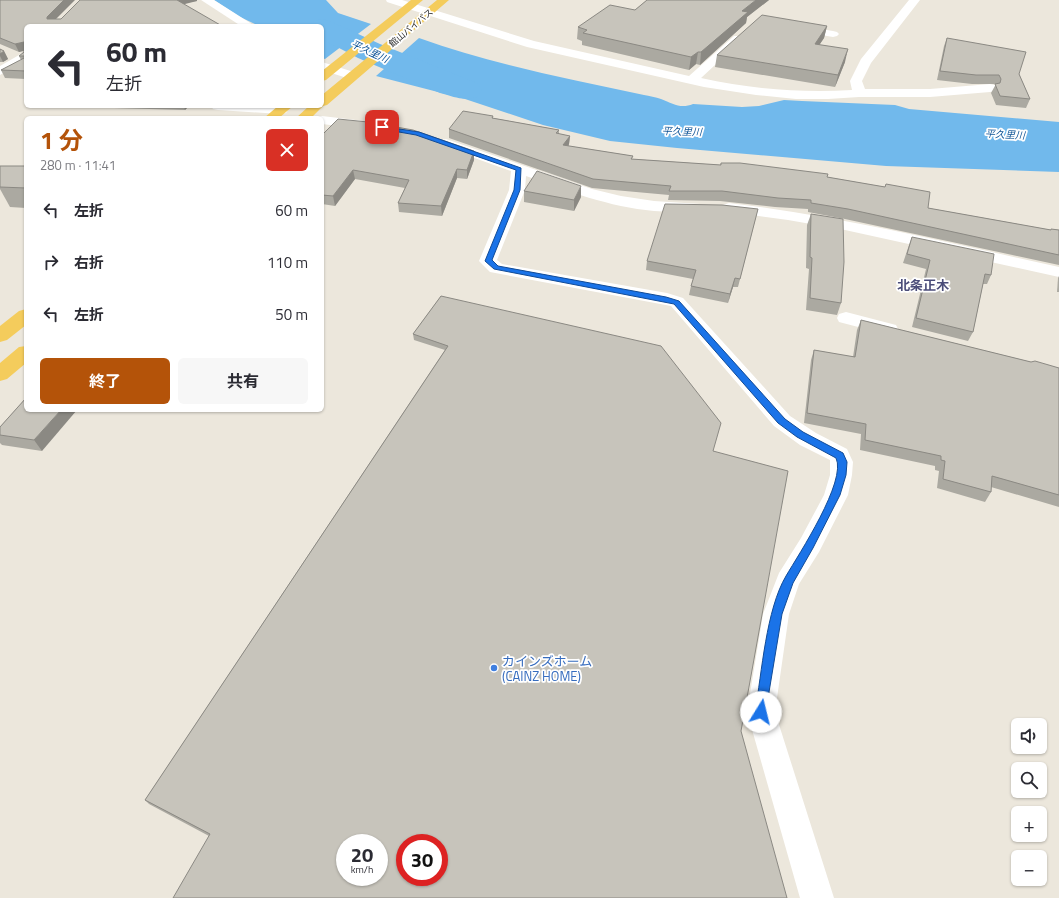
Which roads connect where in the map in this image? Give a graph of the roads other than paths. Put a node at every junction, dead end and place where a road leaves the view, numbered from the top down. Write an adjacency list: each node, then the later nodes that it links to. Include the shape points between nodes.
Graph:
1 (206, 0): 7 (street)
2 (391, 0): 5 (street)
3 (444, 0): 6 (highway, 館山バイパス)
4 (915, 0): 18 (street, via 866,62 856,81)
5 (412, 5): 6 (street); 13 (highway, 館山バイパス)
6 (428, 14): 15 (highway, 館山バイパス); 16 (street, via 531,44)
7 (246, 24)
8 (787, 26): 10 (street)
9 (748, 29): 16 (street)
10 (833, 34)
11 (6, 52): 12 (street)
12 (23, 58): 14 (street)
13 (328, 70): 15 (street)
14 (0, 71)
15 (354, 75): 19 (highway, 館山バイパス)
16 (692, 80): 18 (street, via 796,95)
17 (990, 88): 18 (street, via 930,93)
18 (859, 94)
19 (324, 100)
20 (242, 108): 22 (street)
21 (315, 108): 23 (highway)
22 (279, 111)
23 (306, 116)
24 (324, 120): 25 (street)
25 (378, 126)
26 (431, 138): 27 (street)
27 (519, 169): 28 (street, via 621,201 654,206 709,207 788,215); 35 (street, via 517,190 488,261 496,268 676,302 782,421 808,439 833,450 842,462 836,495 788,582 776,614 761,712)
28 (1059, 272)
29 (24, 317): 32 (highway)
30 (846, 318): 31 (street)
31 (906, 333)
32 (0, 336)
33 (24, 354): 34 (highway)
34 (0, 374)
35 (817, 898)

